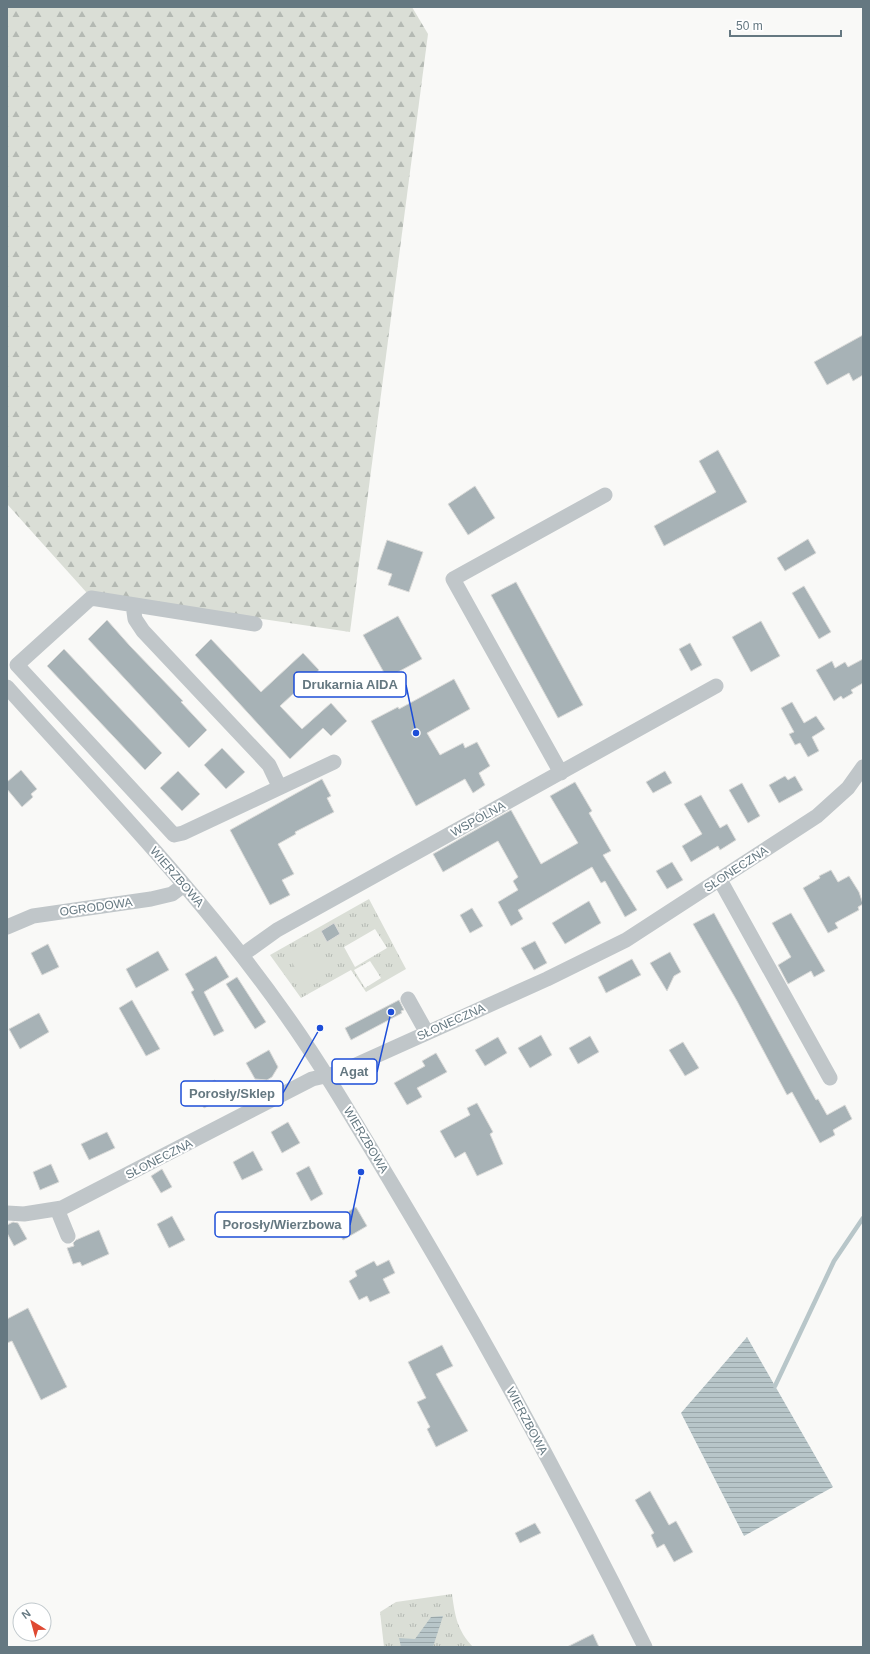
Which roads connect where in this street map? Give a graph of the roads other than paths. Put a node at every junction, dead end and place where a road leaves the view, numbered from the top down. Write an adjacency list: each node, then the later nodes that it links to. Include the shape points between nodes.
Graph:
1 (605, 495): 9 (street, via 453,579)
2 (133, 605): 3 (street); 4 (street, via 91,598); 10 (street, via 135,619 142,631 269,765)
3 (255, 624)
4 (12, 670): 11 (street)
5 (716, 686): 9 (street, WSPÓLNA)
6 (7, 687): 12 (street, WIERZBOWA)
7 (334, 762): 10 (street)
8 (863, 768): 13 (street, SŁONECZNA, via 848,788 817,816)
9 (561, 773): 16 (street, WSPÓLNA, via 277,930)
10 (279, 786): 11 (street)
11 (174, 835): 12 (street)
12 (155, 851): 14 (street, WIERZBOWA)
13 (720, 880): 18 (street, SŁONECZNA, via 626,940); 20 (street)
14 (184, 885): 15 (street, OGRODOWA, via 172,894 151,899 33,916); 16 (street, WIERZBOWA)
15 (7, 927)
16 (242, 955): 19 (street, WIERZBOWA)
17 (408, 999): 18 (street)
18 (427, 1033): 19 (street, SŁONECZNA)
19 (326, 1076): 21 (street, SŁONECZNA, via 312,1079); 24 (street, WIERZBOWA, via 487,1345 593,1543)
20 (830, 1078)
21 (57, 1209): 22 (street, SŁONECZNA, via 24,1214); 23 (street)
22 (7, 1213)
23 (68, 1236)
24 (645, 1647)

